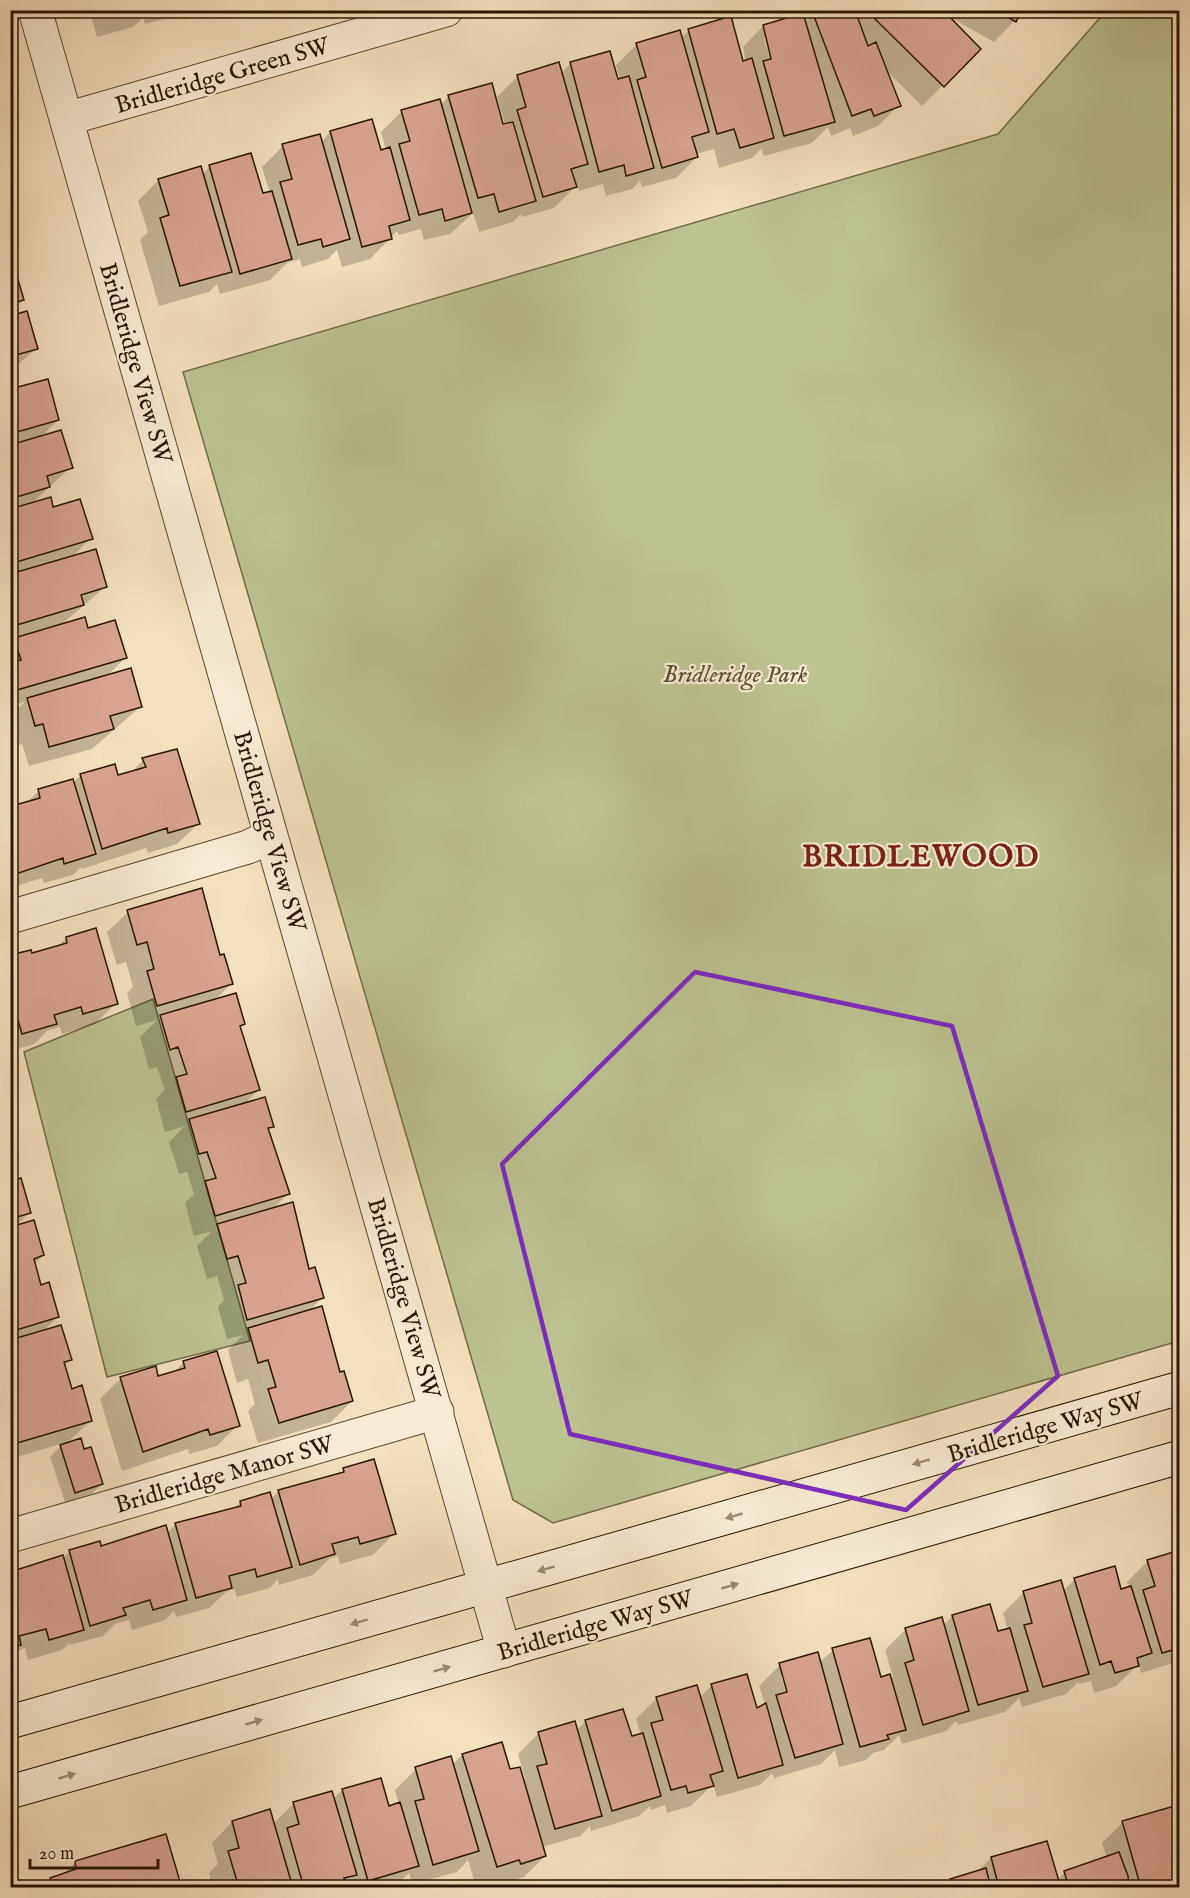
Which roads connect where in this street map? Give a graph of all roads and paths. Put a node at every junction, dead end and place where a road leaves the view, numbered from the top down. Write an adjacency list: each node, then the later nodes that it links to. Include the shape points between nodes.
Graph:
1 (35, 10): 3 (street, Bridleridge View SW)
2 (446, 10): 3 (street, Bridleridge Green SW)
3 (66, 119): 4 (street, Bridleridge View SW)
4 (271, 836): 5 (street, via 248,847); 7 (street, Bridleridge View SW)
5 (10, 917)
6 (1179, 1388): 10 (street, Bridleridge Way SW, one-way to 10)
7 (437, 1412): 9 (street, Bridleridge Manor SW); 10 (street, Bridleridge View SW)
8 (1179, 1457): 11 (street, Bridleridge Way SW, one-way to 8)
9 (10, 1536)
10 (486, 1586): 11 (street, Bridleridge View SW); 12 (street, Bridleridge Way SW, one-way to 12)
11 (504, 1651): 13 (street, Bridleridge Way SW, one-way to 11)
12 (10, 1722)
13 (10, 1792)

